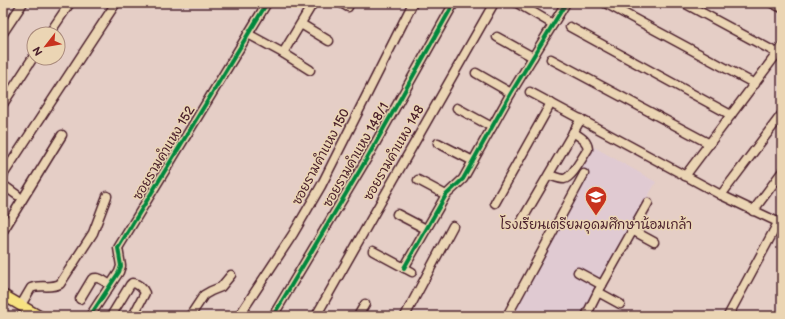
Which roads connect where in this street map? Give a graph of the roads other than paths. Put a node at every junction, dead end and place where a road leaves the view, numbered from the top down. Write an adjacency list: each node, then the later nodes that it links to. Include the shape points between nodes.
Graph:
1 (23, 3): 19 (street)
2 (70, 3): 17 (street)
3 (116, 3): 48 (street)
4 (267, 3): 20 (street, ซอยรามคำแหง 152)
5 (313, 3): 15 (street)
6 (413, 3): 85 (street, ซอยรามคำแหง 150, via 321,186)
7 (454, 3): 86 (street, ซอยรามคำแหง 148/1, via 366,160)
8 (494, 3): 88 (street, ซอยรามคำแหง 148)
9 (517, 3): 16 (street)
10 (566, 3): 16 (street)
11 (605, 3): 30 (street)
12 (684, 3): 23 (street)
13 (772, 3): 14 (street)
14 (782, 8)
15 (300, 24): 22 (street); 24 (street)
16 (553, 24): 25 (street)
17 (54, 26)
18 (570, 27): 37 (street)
19 (3, 33)
20 (248, 34): 24 (street); 72 (street, ซอยรามคำแหง 152, via 118,248 121,266)
21 (497, 37): 25 (street)
22 (329, 41)
23 (780, 50): 30 (street)
24 (283, 53): 28 (street)
25 (533, 57): 32 (street)
26 (550, 59): 43 (street)
27 (28, 66): 34 (street)
28 (310, 70)
29 (476, 73): 32 (street)
30 (755, 84): 37 (street)
31 (530, 92): 33 (street)
32 (511, 93): 39 (street)
33 (551, 103): 38 (street); 56 (street)
34 (3, 104)
35 (457, 108): 39 (street)
36 (782, 114): 54 (street)
37 (731, 115): 43 (street)
38 (581, 119): 40 (street); 49 (street)
39 (492, 127): 44 (street)
40 (573, 132): 46 (street); 46 (street, via 584,140 588,148 568,178 562,179)
41 (62, 134): 65 (street)
42 (438, 143): 44 (street)
43 (710, 144): 49 (street)
44 (473, 162): 53 (street)
45 (782, 172): 58 (street)
46 (548, 174): 60 (street)
47 (584, 174): 91 (street)
48 (3, 176)
49 (685, 176): 54 (street)
50 (418, 180): 53 (street)
51 (3, 186): 52 (street)
52 (17, 195)
53 (446, 195): 63 (street)
54 (721, 195): 58 (street)
55 (107, 196): 79 (street, via 93,232 60,284 31,288)
56 (495, 203)
57 (648, 203): 64 (street)
58 (753, 211): 61 (street)
59 (397, 214): 63 (street)
60 (522, 220)
61 (780, 224): 93 (street)
62 (453, 226): 71 (street)
63 (426, 229): 68 (street)
64 (632, 230): 66 (street); 74 (street)
65 (3, 231)
66 (654, 242)
67 (373, 251): 68 (street)
68 (411, 271): 71 (street)
69 (578, 272): 74 (street)
70 (231, 275): 84 (street, via 221,287 204,295)
71 (425, 279): 90 (street)
72 (110, 285): 76 (street, via 100,279 92,279); 81 (street, ซอยรามคำแหง 152)
73 (327, 286): 87 (street)
74 (600, 288): 78 (street); 92 (street)
75 (3, 295): 79 (main road)
76 (80, 299)
77 (365, 304): 89 (street)
78 (620, 304)
79 (25, 310): 80 (main road)
80 (39, 316)
81 (90, 316)
82 (111, 316): 83 (street, via 130,285 135,283 145,293)
83 (133, 316)
84 (190, 316)
85 (239, 316)
86 (273, 316)
87 (310, 316)
88 (316, 316)
89 (358, 316)
90 (405, 316)
91 (507, 316)
92 (586, 316)
93 (728, 316)

